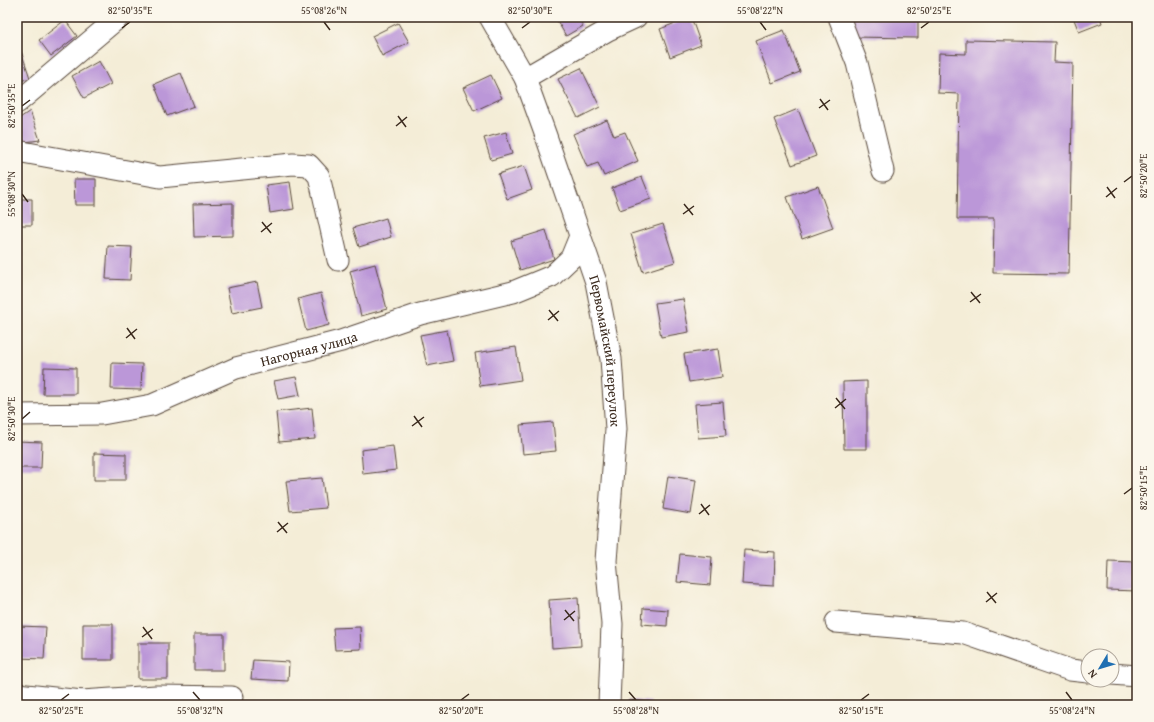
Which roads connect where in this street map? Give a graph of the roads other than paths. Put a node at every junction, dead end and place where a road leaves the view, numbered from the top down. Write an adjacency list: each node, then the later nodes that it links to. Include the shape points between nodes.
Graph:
1 (119, 17): 6 (street)
2 (490, 17): 5 (street, Первомайский переулок)
3 (636, 17): 5 (street, via 608,30)
4 (839, 17): 8 (street, via 857,63)
5 (525, 78): 9 (street, Первомайский переулок)
6 (17, 103)
7 (17, 151): 10 (street, via 160,177 293,164 309,165 319,176)
8 (884, 171)
9 (580, 236): 11 (street, Нагорная улица, via 571,258 552,276 514,292 420,314 341,341 236,368 152,405 102,414); 19 (street, Первомайский переулок, via 596,282 611,359 616,429 606,561 612,624)
10 (338, 260)
11 (17, 415)
12 (836, 622): 13 (street, via 963,633 1070,670)
13 (1080, 671)
14 (1120, 675): 15 (street)
15 (1137, 676)
16 (17, 694): 18 (street)
17 (232, 697): 18 (street, via 156,696)
18 (82, 703)
19 (609, 705)

